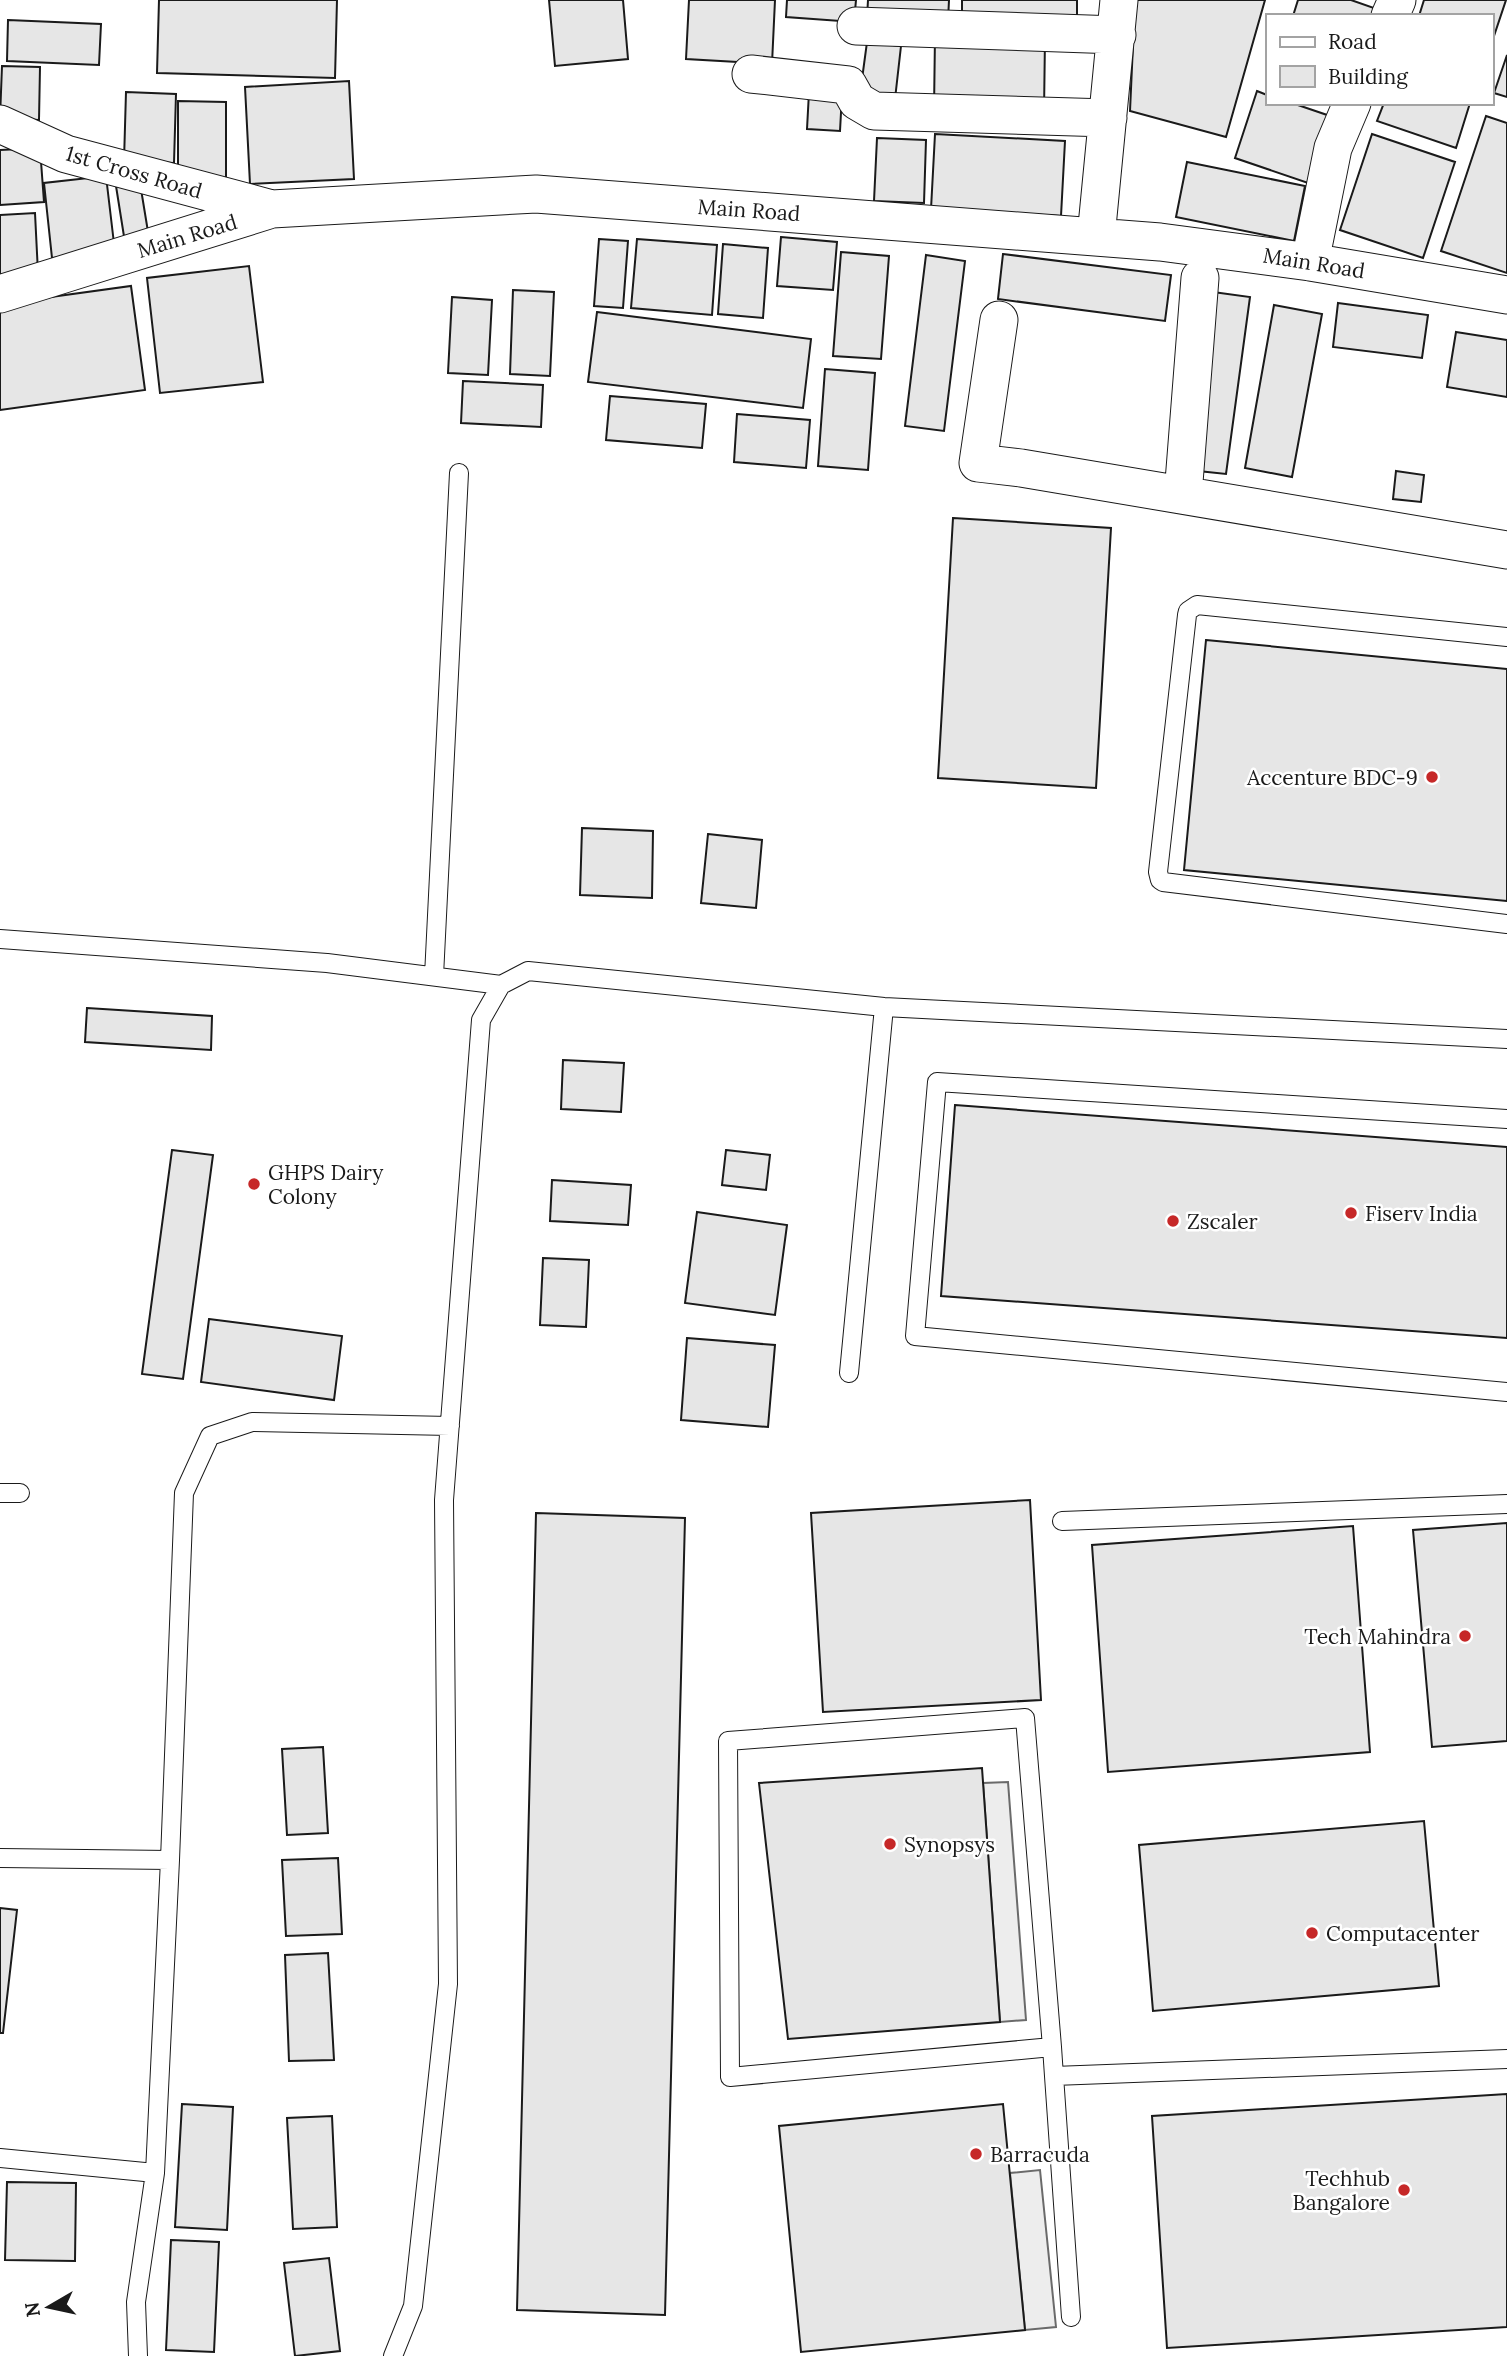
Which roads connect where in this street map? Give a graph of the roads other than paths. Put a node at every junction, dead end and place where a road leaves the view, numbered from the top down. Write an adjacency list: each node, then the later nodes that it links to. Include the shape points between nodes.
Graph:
1 (1118, 18): 2 (street); 5 (street)
2 (856, 26)
3 (751, 74): 5 (street, via 848,85 857,101 874,111)
4 (1351, 105): 9 (street, via 1333,148)
5 (1108, 118): 8 (street)
6 (0, 124): 7 (street, 1st Cross Road, via 66,154)
7 (272, 209): 8 (street, Main Road, via 536,194); 11 (street, Main Road)
8 (1096, 237): 9 (street, Main Road)
9 (1310, 262): 12 (street, Main Road)
10 (1200, 278): 15 (street)
11 (0, 294)
12 (1507, 295)
13 (999, 320): 15 (street, via 978,463)
14 (459, 473): 20 (lane)
15 (1183, 495): 16 (street)
16 (1507, 550)
17 (1507, 636): 18 (lane, via 1192,607 1187,615 1158,876 1163,882)
18 (1507, 924)
19 (0, 939): 20 (lane, via 327,963)
20 (434, 976): 21 (lane)
21 (501, 985): 22 (lane, via 528,971); 27 (lane, via 481,1020)
22 (884, 1007): 23 (lane); 25 (lane)
23 (1507, 1039)
24 (1507, 1119): 26 (lane, via 937,1082 915,1336)
25 (849, 1373)
26 (1507, 1392)
27 (450, 1426): 33 (lane, via 252,1422 211,1436 184,1493); 41 (lane, via 444,1500 448,1984 413,2305)
28 (0, 1493): 29 (lane)
29 (20, 1493)
30 (1507, 1504): 31 (lane)
31 (1062, 1521)
32 (0, 1858): 33 (lane)
33 (170, 1860): 38 (lane)
34 (1052, 2047): 34 (lane, via 1025,1718 728,1741 730,2077); 36 (lane)
35 (1507, 2059): 36 (lane)
36 (1054, 2076): 39 (lane)
37 (0, 2158): 38 (lane)
38 (155, 2173): 40 (lane, via 136,2302)
39 (1071, 2317)
40 (138, 2356)
41 (393, 2356)

